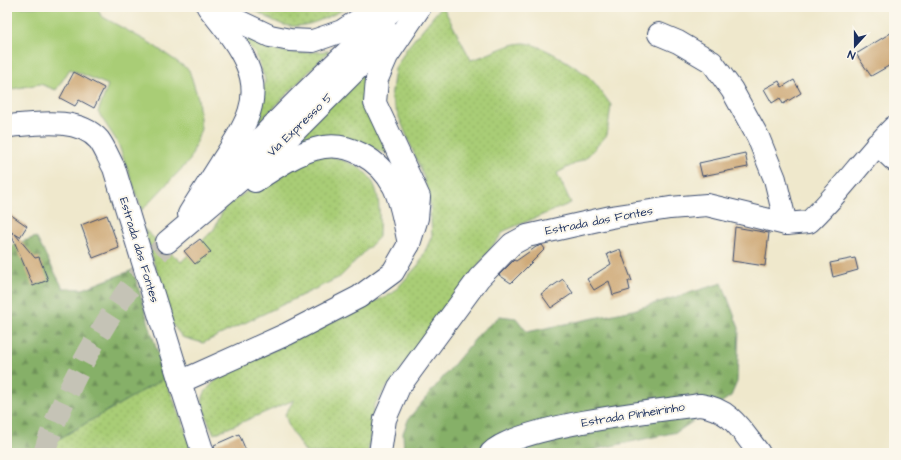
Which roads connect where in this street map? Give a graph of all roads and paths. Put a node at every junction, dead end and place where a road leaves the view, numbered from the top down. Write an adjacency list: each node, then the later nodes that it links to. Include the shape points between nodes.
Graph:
1 (208, 7): 2 (main road, via 270,36 313,41 342,31); 12 (main road, via 236,43 248,66 253,87 251,108 243,129)
2 (378, 7)
3 (396, 7): 12 (main road, Via Expresso 5, via 260,137)
4 (410, 7): 12 (main road, Via Expresso 5, via 369,57 278,148)
5 (420, 7): 13 (main road, via 387,56 377,80 375,103 419,197 417,218)
6 (659, 34): 11 (main road, via 712,62 732,90 758,137 775,179)
7 (7, 126): 14 (main road, Estrada das Fontes, via 54,123 81,127 99,140 114,168)
8 (894, 127): 9 (main road, Estrada das Fontes)
9 (877, 144): 10 (main road); 11 (main road, Estrada das Fontes, via 824,208 809,222)
10 (894, 160)
11 (786, 224): 16 (main road, Estrada das Fontes, via 707,205 611,216 527,236 512,244 479,278 399,387 385,419)
12 (173, 236): 13 (main road, via 300,154 316,148 336,147 369,158 385,172 395,189)
13 (409, 244): 14 (main road, via 393,272 360,298)
14 (180, 382): 15 (main road, Estrada das Fontes)
15 (203, 453)
16 (380, 453)
17 (491, 453): 18 (main road, Estrada Pinheirinho, via 529,434 604,419 700,405 714,406 731,417)
18 (759, 453)

